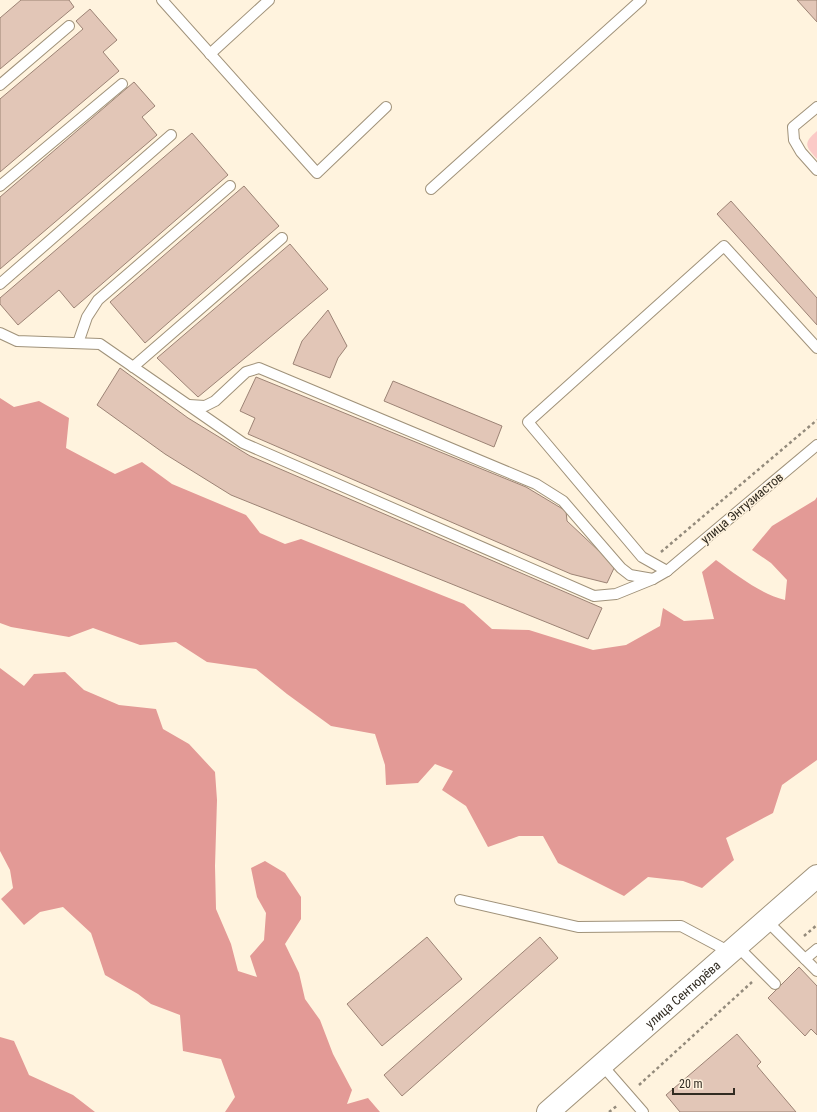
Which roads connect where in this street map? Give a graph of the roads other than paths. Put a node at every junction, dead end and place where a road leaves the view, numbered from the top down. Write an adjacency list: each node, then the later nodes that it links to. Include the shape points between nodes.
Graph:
1 (162, 0): 5 (lane)
2 (269, 0): 5 (lane)
3 (641, 0): 14 (lane)
4 (69, 26): 7 (lane)
5 (210, 54): 8 (lane, via 317,173)
6 (122, 84): 12 (lane)
7 (0, 85)
8 (386, 107)
9 (817, 107): 11 (lane, via 793,127 794,140)
10 (171, 135): 16 (lane)
11 (817, 170)
12 (0, 186)
13 (230, 186): 18 (lane, via 98,300)
14 (431, 189)
15 (282, 238): 20 (lane)
16 (0, 284)
17 (0, 333): 18 (lane, улица Энтузиастов, via 17,341)
18 (78, 343): 20 (lane, улица Энтузиастов, via 100,344)
19 (817, 348): 23 (lane, via 724,246 528,422 642,557)
20 (133, 366): 21 (lane, улица Энтузиастов)
21 (187, 405): 24 (lane, улица Энтузиастов, via 243,443 594,596 616,594); 24 (lane, via 205,406 215,401 246,372 259,368 536,484 563,501 621,568 630,575)
22 (817, 445): 23 (lane, улица Энтузиастов)
23 (667, 571): 24 (lane, улица Энтузиастов)
24 (653, 579)
25 (817, 876): 27 (main road, улица Сентюрёва)
26 (460, 900): 29 (lane, via 578,928 681,926)
27 (766, 920): 29 (main road, улица Сентюрёва); 30 (lane)
28 (817, 948): 30 (lane)
29 (733, 949): 32 (lane); 33 (main road, улица Сентюрёва)
30 (805, 959): 31 (lane)
31 (817, 972)
32 (775, 984)
33 (602, 1065): 34 (main road, улица Сентюрёва); 35 (lane)
34 (548, 1112)
35 (643, 1112)

